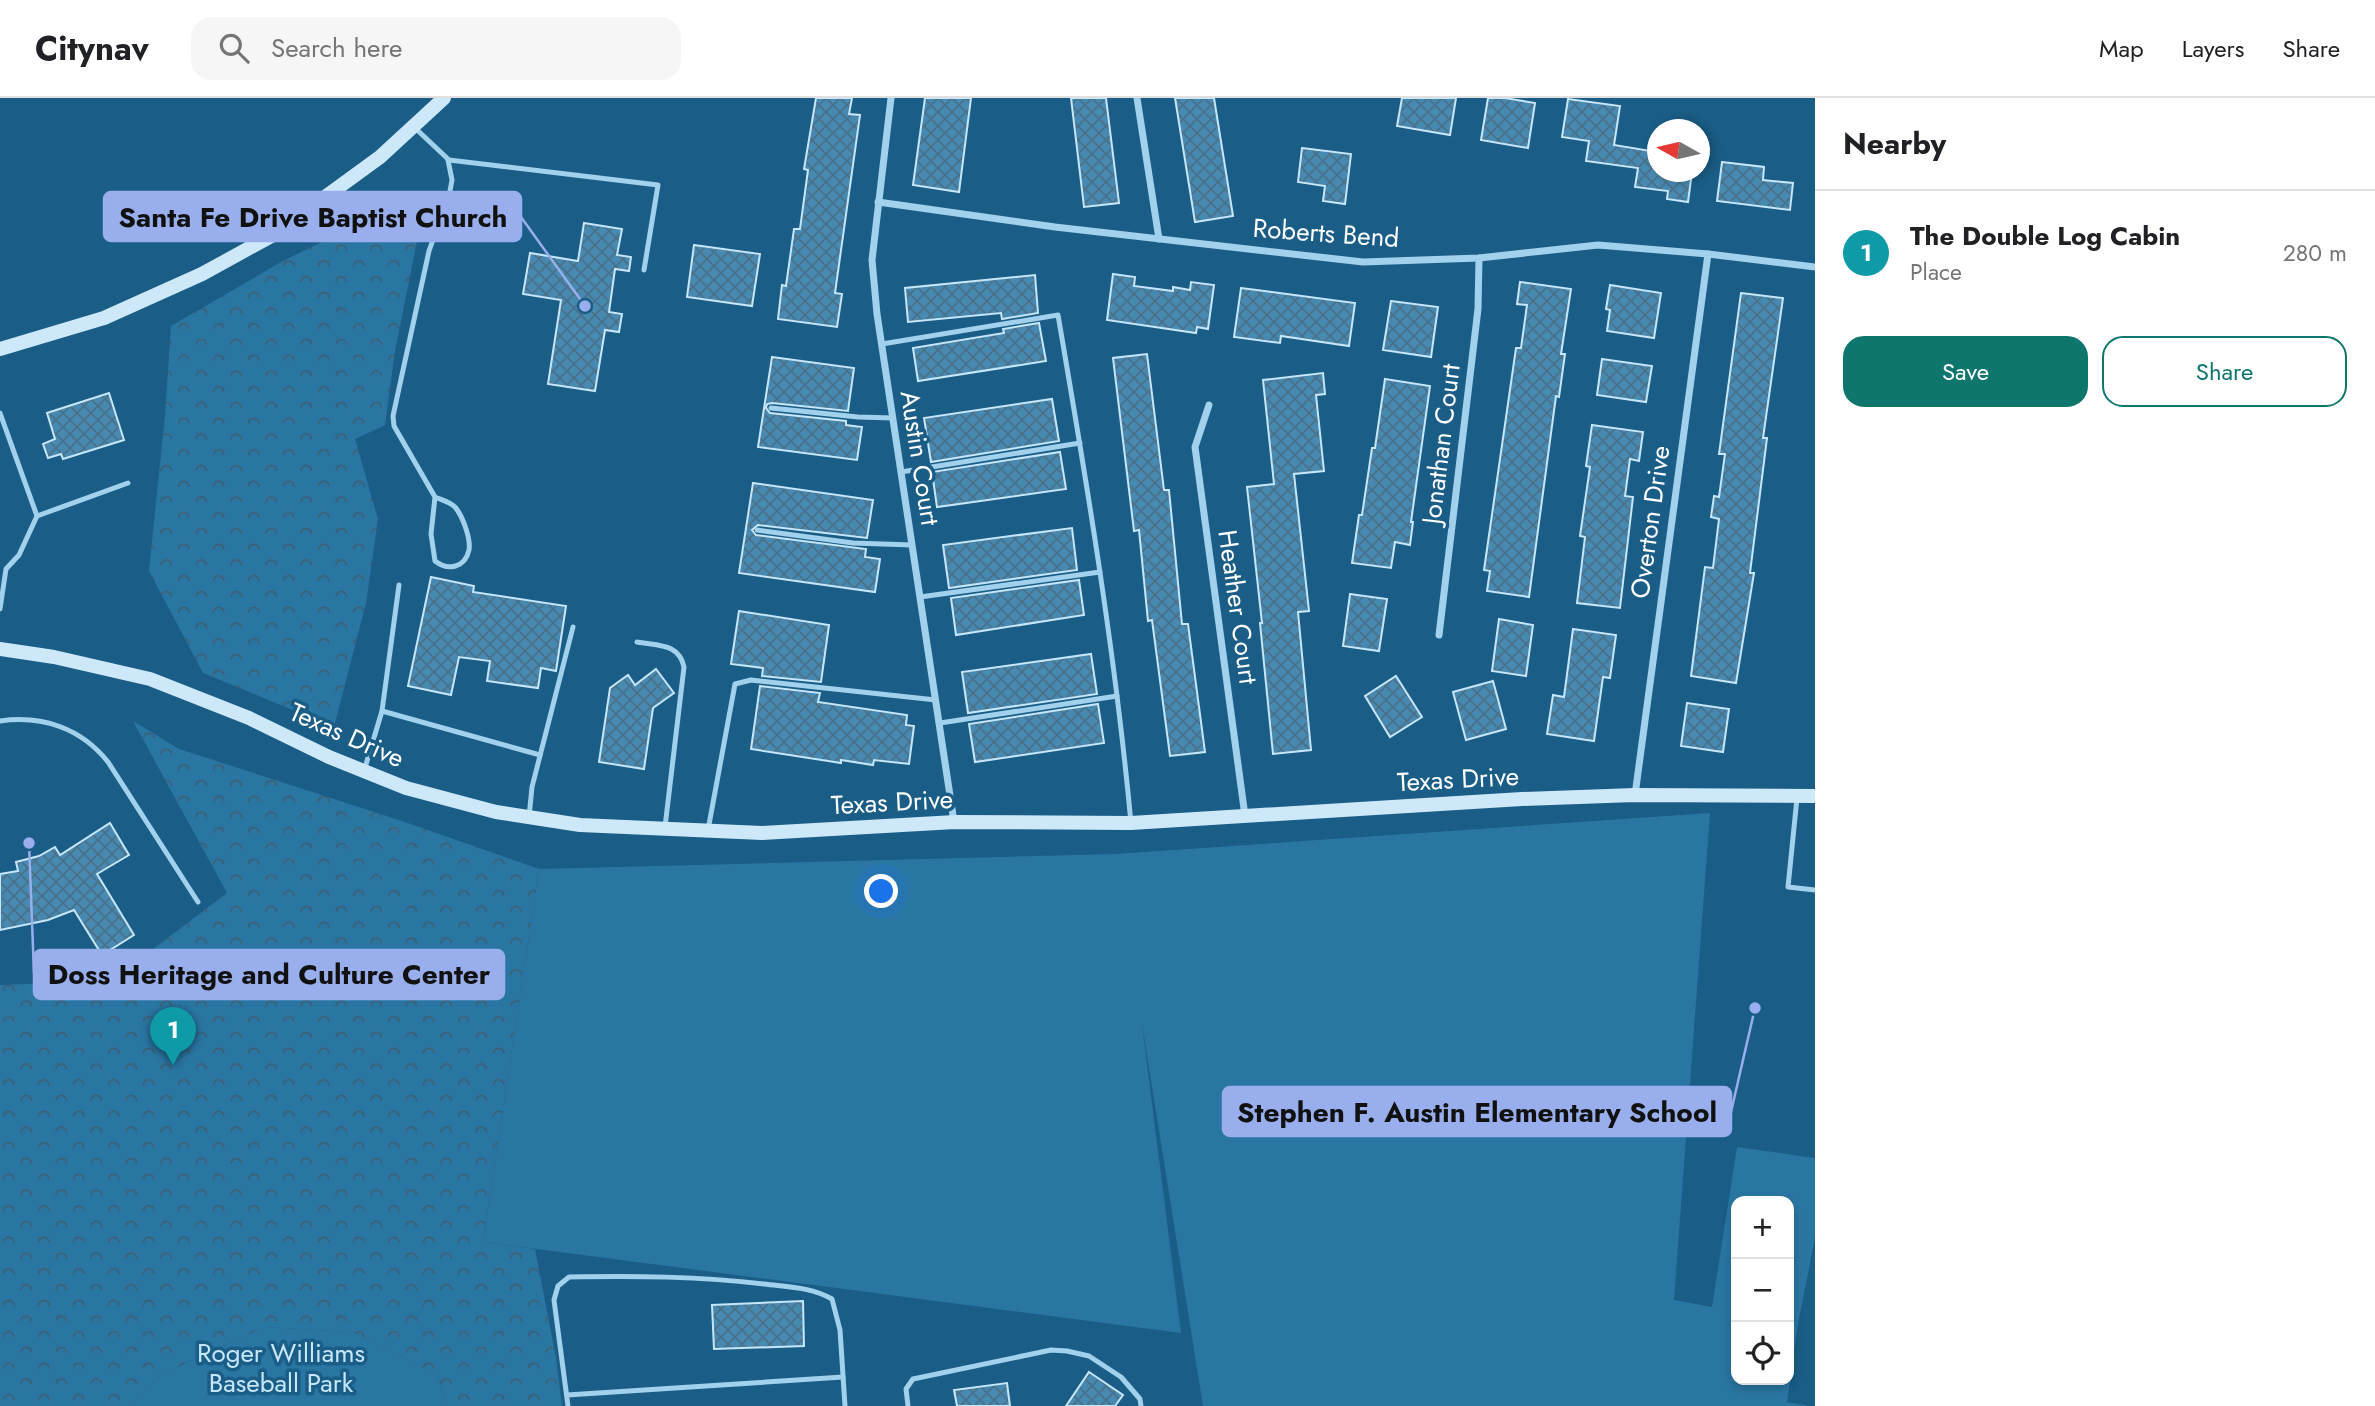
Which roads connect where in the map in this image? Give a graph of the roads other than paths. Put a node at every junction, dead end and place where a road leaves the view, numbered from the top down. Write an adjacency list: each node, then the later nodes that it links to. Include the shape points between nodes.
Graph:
1 (444, 98): 4 (street)
2 (891, 98): 6 (street, Austin Court)
3 (1138, 98): 7 (street)
4 (414, 127): 5 (lane); 13 (street, via 284,227 202,274 104,318)
5 (449, 160): 11 (lane, via 658,185); 21 (lane, via 450,191 429,251 393,416 394,426)
6 (878, 202): 7 (street, Roberts Bend); 12 (street, Austin Court, via 872,260)
7 (1159, 239): 9 (street, Roberts Bend, via 1363,262)
8 (1708, 254): 9 (street, Roberts Bend, via 1598,245); 10 (street, Roberts Bend); 40 (street, Overton Drive)
9 (1479, 258): 30 (street, Jonathan Court, via 1478,309)
10 (1815, 267)
11 (644, 270)
12 (882, 344): 17 (street, Austin Court); 18 (lane, via 1058,315)
13 (0, 349)
14 (1209, 405): 43 (street, Heather Court, via 1195,447)
15 (771, 408): 17 (lane)
16 (0, 413): 22 (lane)
17 (893, 418): 19 (street, Austin Court)
18 (1080, 443): 19 (lane); 25 (lane)
19 (901, 472): 24 (street, Austin Court)
20 (128, 483): 22 (lane)
21 (435, 497): 21 (lane, via 431,534 435,561 452,568 462,563 469,550 468,538 453,505)
22 (37, 516): 28 (lane, via 19,555 6,569)
23 (757, 530): 24 (lane, via 852,543)
24 (912, 545): 27 (street, Austin Court)
25 (1100, 572): 27 (lane); 33 (lane)
26 (399, 585): 35 (lane)
27 (920, 597): 34 (street, Austin Court)
28 (0, 609)
29 (573, 626): 38 (lane)
30 (1439, 635)
31 (637, 642): 47 (lane, via 677,651 684,667)
32 (0, 649): 39 (street, Texas Drive, via 150,679)
33 (1117, 696): 37 (lane); 46 (lane)
34 (936, 700): 37 (street, Austin Court); 48 (lane, via 751,680 735,684)
35 (382, 711): 38 (lane); 39 (lane)
36 (0, 721): 50 (lane, via 28,719 55,724 96,748)
37 (940, 723): 45 (street, Austin Court)
38 (540, 755): 44 (lane)
39 (364, 771): 44 (street, Texas Drive, via 406,788)
40 (1634, 795): 41 (street, Texas Drive); 43 (street, Texas Drive)
41 (1798, 795): 42 (street, Texas Drive); 49 (lane, via 1788,887)
42 (1815, 796)
43 (1245, 816): 46 (street, Texas Drive)
44 (529, 817): 47 (street, Texas Drive)
45 (955, 822): 46 (street, Texas Drive); 48 (street, Texas Drive)
46 (1131, 822)
47 (665, 831): 48 (street, Texas Drive)
48 (707, 833)
49 (1815, 890)
50 (198, 902)
51 (843, 1377): 52 (lane); 52 (lane, via 840,1330 832,1299 817,1290 665,1276 569,1277 558,1286 554,1300); 54 (lane)
52 (567, 1395): 53 (lane)
53 (568, 1406)
54 (845, 1406)
55 (908, 1406): 56 (lane, via 906,1389 913,1379 1051,1350 1089,1356 1121,1377)
56 (1142, 1406)

